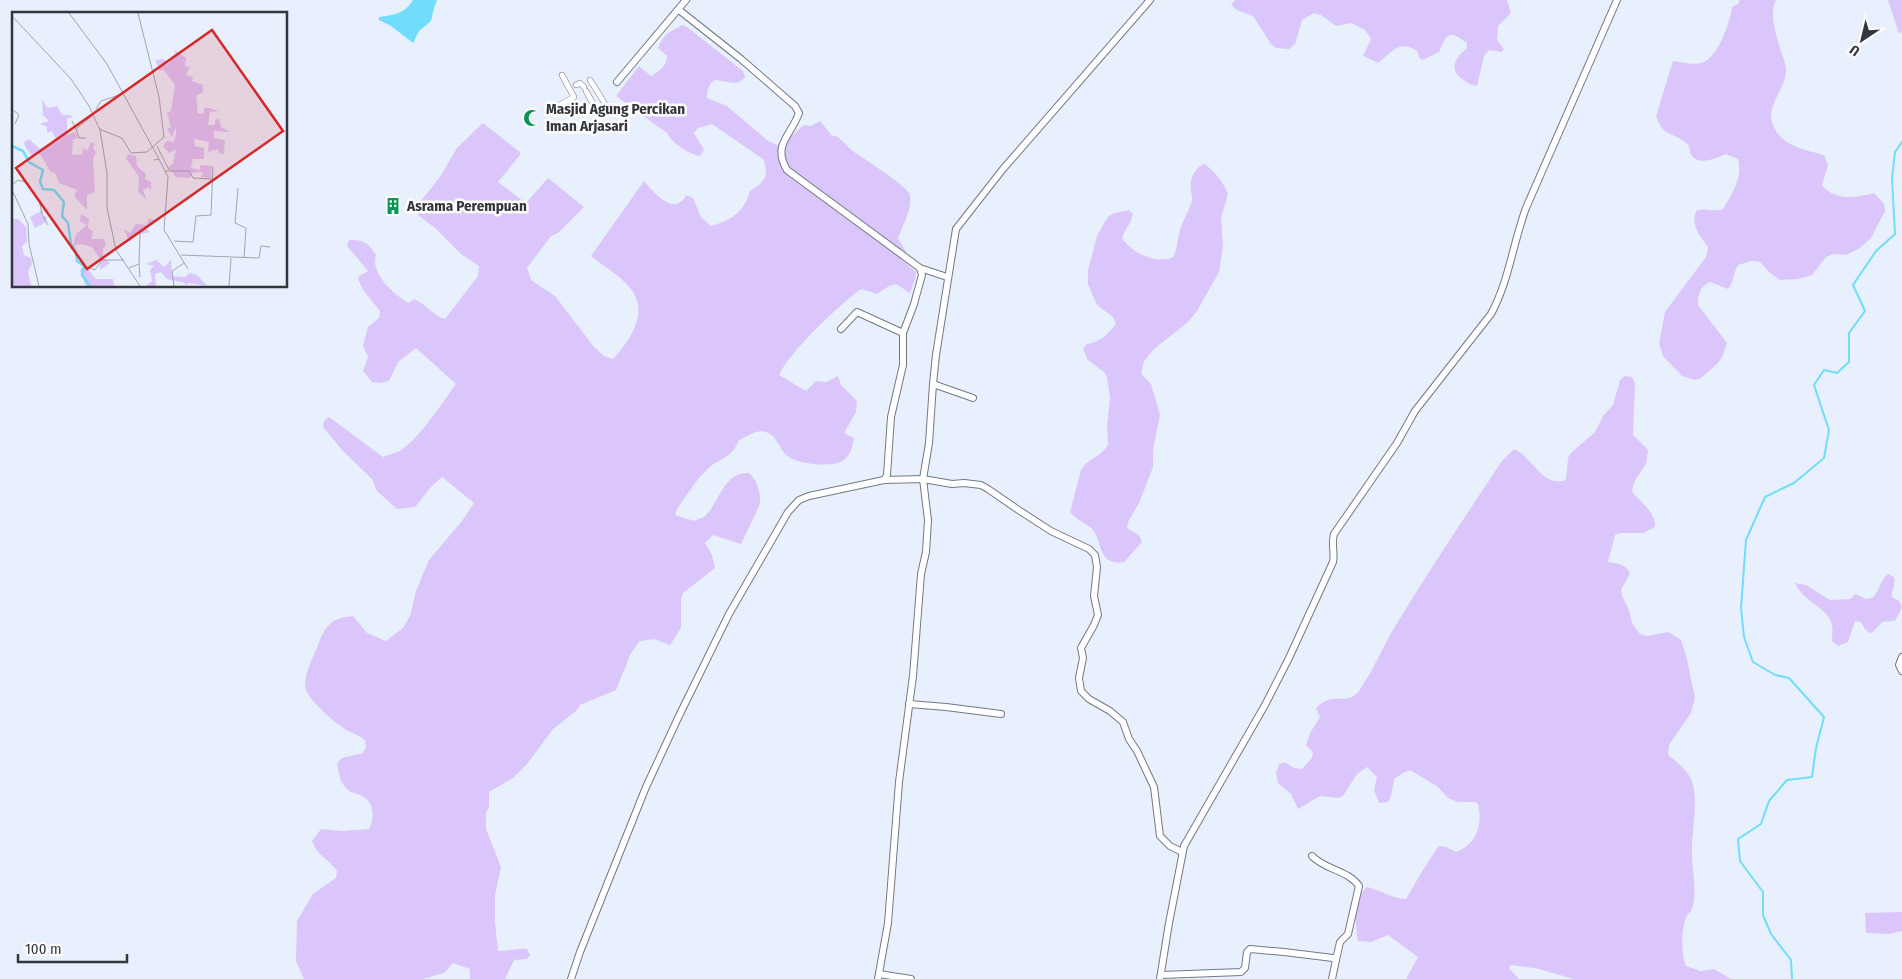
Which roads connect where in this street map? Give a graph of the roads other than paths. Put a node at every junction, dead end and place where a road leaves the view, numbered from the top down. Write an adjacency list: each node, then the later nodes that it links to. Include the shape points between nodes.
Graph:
1 (686, 0): 4 (street)
2 (1150, 0): 15 (street, via 1003,169 956,229)
3 (1617, 0): 26 (street, via 1526,208 1498,302 1415,411 1397,443 1334,534 1333,562 1289,658)
4 (679, 10): 7 (street); 14 (street, via 796,106 799,113 796,121 780,148 787,170)
5 (562, 75): 8 (street)
6 (590, 80): 9 (street)
7 (617, 82)
8 (572, 87): 9 (street, via 580,83); 13 (street, via 573,98)
9 (589, 90): 10 (street); 10 (street)
10 (595, 97): 11 (street); 11 (street)
11 (599, 102): 12 (street)
12 (597, 111)
13 (547, 112)
14 (920, 268): 15 (street); 17 (street, via 922,275)
15 (947, 277): 18 (street)
16 (841, 329): 17 (street, via 857,312)
17 (903, 333): 21 (street, via 903,365 891,417)
18 (933, 384): 19 (street); 20 (street)
19 (973, 398)
20 (923, 479): 21 (street); 24 (street, via 928,520); 26 (street, via 981,485 1095,555 1094,596 1098,615 1081,648 1080,688 1089,700 1123,722 1154,787 1160,836)
21 (884, 480): 31 (street, via 809,496 799,500 788,512 729,614 674,726 646,787)
22 (1902, 658): 23 (street, via 1899,665)
23 (1902, 671)
24 (909, 704): 25 (street); 29 (street, via 898,782 888,923)
25 (1001, 714)
26 (1182, 852): 30 (street)
27 (1312, 856): 28 (street, via 1359,886 1348,934 1340,942)
28 (1336, 960): 30 (street, via 1248,950 1245,968 1241,972); 33 (street)
29 (878, 977): 32 (street)
30 (1161, 977)
31 (571, 979)
32 (911, 979)
33 (1332, 979)

